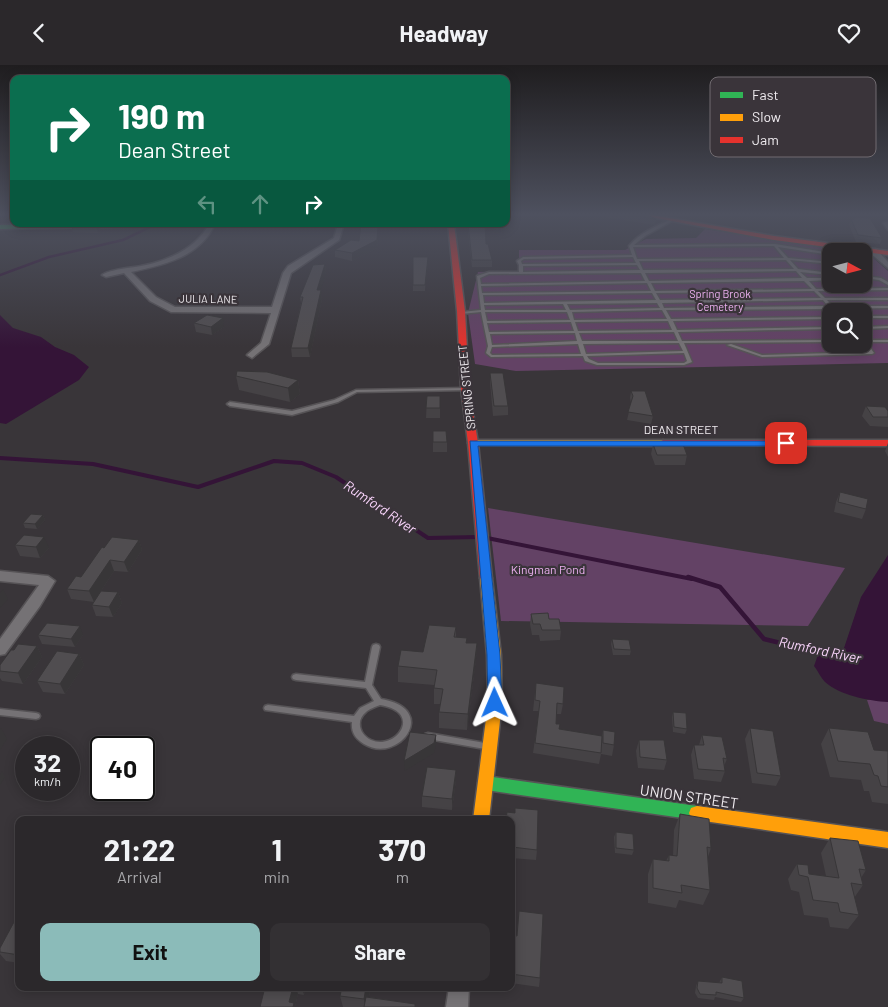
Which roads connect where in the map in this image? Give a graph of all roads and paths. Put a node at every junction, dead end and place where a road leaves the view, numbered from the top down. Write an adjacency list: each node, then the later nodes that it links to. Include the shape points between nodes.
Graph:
1 (170, 259): 11 (street)
2 (305, 259): 34 (street, via 291,268)
3 (455, 259): 39 (street, SPRING STREET)
4 (522, 259): 9 (lane)
5 (577, 259): 7 (lane)
6 (788, 259): 7 (lane); 8 (lane); 10 (lane)
7 (636, 260): 9 (lane); 12 (lane)
8 (822, 262)
9 (521, 265): 13 (lane)
10 (797, 270): 12 (lane); 14 (lane); 18 (lane)
11 (125, 271): 15 (street); 34 (street, JULIA LANE, via 151,297 174,310)
12 (642, 272): 13 (lane); 19 (lane)
13 (521, 273): 21 (lane, via 483,274 478,277)
14 (822, 273)
15 (106, 275)
16 (872, 278): 20 (lane)
17 (822, 280): 18 (lane)
18 (806, 281): 19 (lane); 23 (lane)
19 (648, 283): 21 (lane); 24 (lane)
20 (888, 284)
21 (479, 285): 25 (lane)
22 (888, 289): 23 (lane)
23 (815, 290): 24 (lane); 26 (lane)
24 (654, 292): 25 (lane); 28 (lane)
25 (481, 294): 31 (lane)
26 (824, 299): 27 (lane); 28 (lane); 30 (lane)
27 (888, 299)
28 (659, 302): 29 (lane); 35 (lane)
29 (564, 303): 31 (lane); 38 (lane)
30 (828, 303)
31 (483, 304): 37 (lane)
32 (888, 307): 33 (lane)
33 (872, 308)
34 (275, 309): 61 (street, via 265,344)
35 (663, 309): 36 (lane); 38 (lane); 43 (lane)
36 (822, 309)
37 (483, 311): 38 (lane); 39 (lane); 45 (lane)
38 (569, 311): 44 (lane)
39 (461, 313): 63 (street, SPRING STREET)
40 (872, 317): 41 (lane)
41 (888, 317)
42 (822, 318): 43 (lane)
43 (670, 320): 44 (lane); 50 (lane)
44 (572, 321): 45 (lane); 49 (lane)
45 (484, 322): 51 (lane)
46 (888, 327): 48 (lane)
47 (822, 328): 50 (lane)
48 (872, 328)
49 (576, 331): 50 (lane); 51 (lane); 56 (lane)
50 (674, 331): 54 (lane)
51 (487, 333): 58 (lane)
52 (822, 341): 57 (lane)
53 (888, 341): 55 (lane)
54 (681, 342): 56 (lane); 57 (lane); 59 (lane)
55 (872, 342)
56 (580, 343): 58 (lane); 62 (lane)
57 (724, 343): 60 (lane, via 762,356)
58 (490, 346): 62 (lane, via 488,353 495,356)
59 (686, 352): 62 (lane); 62 (lane, via 690,362 684,364 603,365 591,363)
60 (872, 353)
61 (252, 355)
62 (584, 355)
63 (466, 389): 64 (lane, via 356,391 336,401 292,413); 65 (street, SPRING STREET)
64 (230, 404)
65 (473, 443): 66 (street, DEAN STREET); 78 (street, SPRING STREET, via 494,655 495,703)
66 (888, 443)
67 (0, 576): 69 (street, via 48,581)
68 (376, 647): 71 (lane)
69 (0, 650)
70 (296, 677): 71 (lane)
71 (368, 685): 72 (lane)
72 (379, 702): 76 (lane, via 366,706); 77 (lane, via 392,703 402,710 407,720)
73 (268, 708): 76 (lane)
74 (0, 712): 75 (lane)
75 (36, 716)
76 (356, 719): 77 (lane, via 354,726 358,737 369,744 383,745 396,741)
77 (405, 731): 78 (lane)
78 (490, 747): 79 (street, SPRING STREET)
79 (486, 783): 80 (street, SPRING STREET); 81 (street, UNION STREET)
80 (482, 816)
81 (888, 840)
82 (459, 991): 83 (street)
83 (457, 1007)

